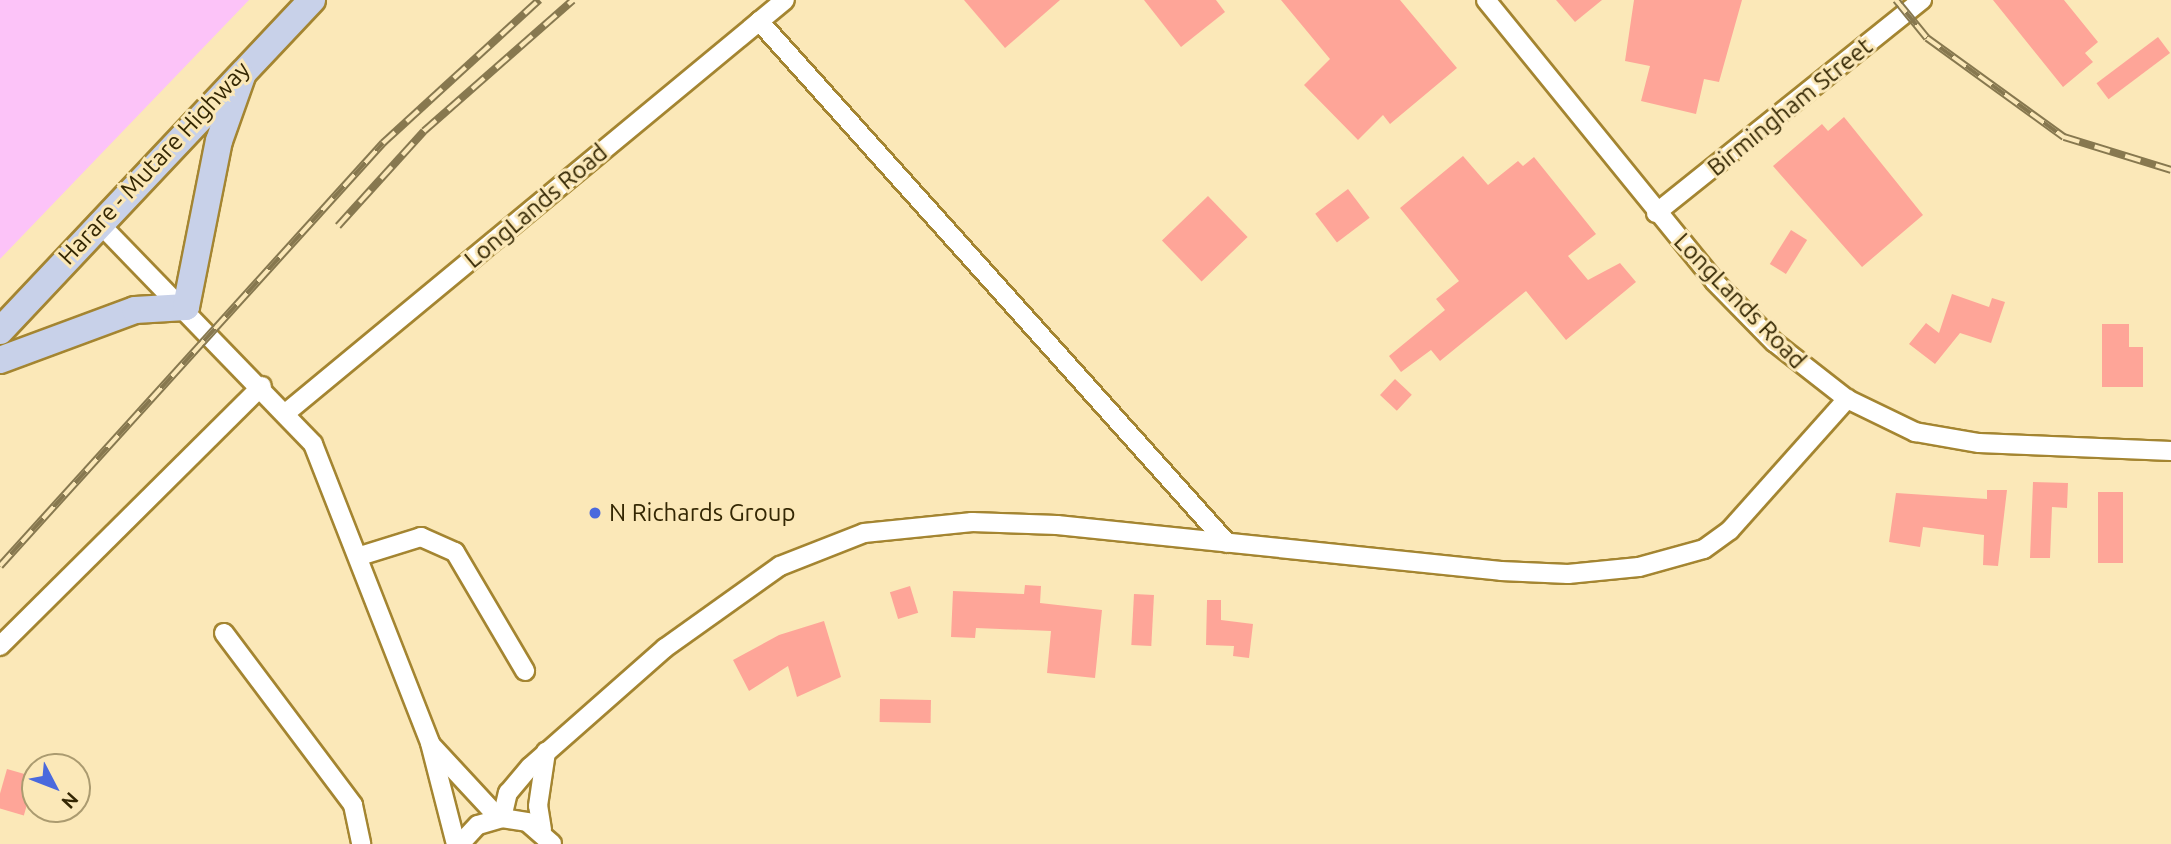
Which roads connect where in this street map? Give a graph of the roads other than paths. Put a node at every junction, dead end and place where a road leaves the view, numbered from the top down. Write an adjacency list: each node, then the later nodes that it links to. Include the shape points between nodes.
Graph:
1 (313, 0): 6 (highway, Harare - Mutare Highway)
2 (785, 0): 5 (street, LongLands Road)
3 (1486, 0): 7 (street, LongLands Road)
4 (1923, 0): 7 (street, Birmingham Street)
5 (759, 21): 14 (street, LongLands Road); 16 (street)
6 (246, 64): 8 (highway, Harare - Mutare Highway); 9 (highway, via 219,141)
7 (1656, 213): 13 (street, LongLands Road, via 1773,342)
8 (98, 222): 9 (street); 10 (highway, Harare - Mutare Highway)
9 (186, 307): 11 (highway, via 135,310); 12 (street)
10 (0, 331)
11 (0, 360)
12 (262, 386): 14 (street); 19 (street)
13 (1847, 399): 15 (street, LongLands Road, via 1915,432 1940,437); 16 (street, via 1730,530 1671,562 1568,574)
14 (287, 412): 17 (street, via 323,464)
15 (2171, 451)
16 (1227, 543): 22 (street, via 972,522 864,533 780,566 737,595)
17 (360, 556): 20 (street, via 421,537 456,552); 21 (street)
18 (223, 633): 25 (street, via 353,805)
19 (0, 646)
20 (525, 671)
21 (430, 743): 23 (street); 26 (street)
22 (546, 752): 23 (street, via 508,793); 24 (street, via 538,806)
23 (500, 818): 24 (street); 26 (street, via 478,825)
24 (547, 837)
25 (361, 844)
26 (458, 844)

